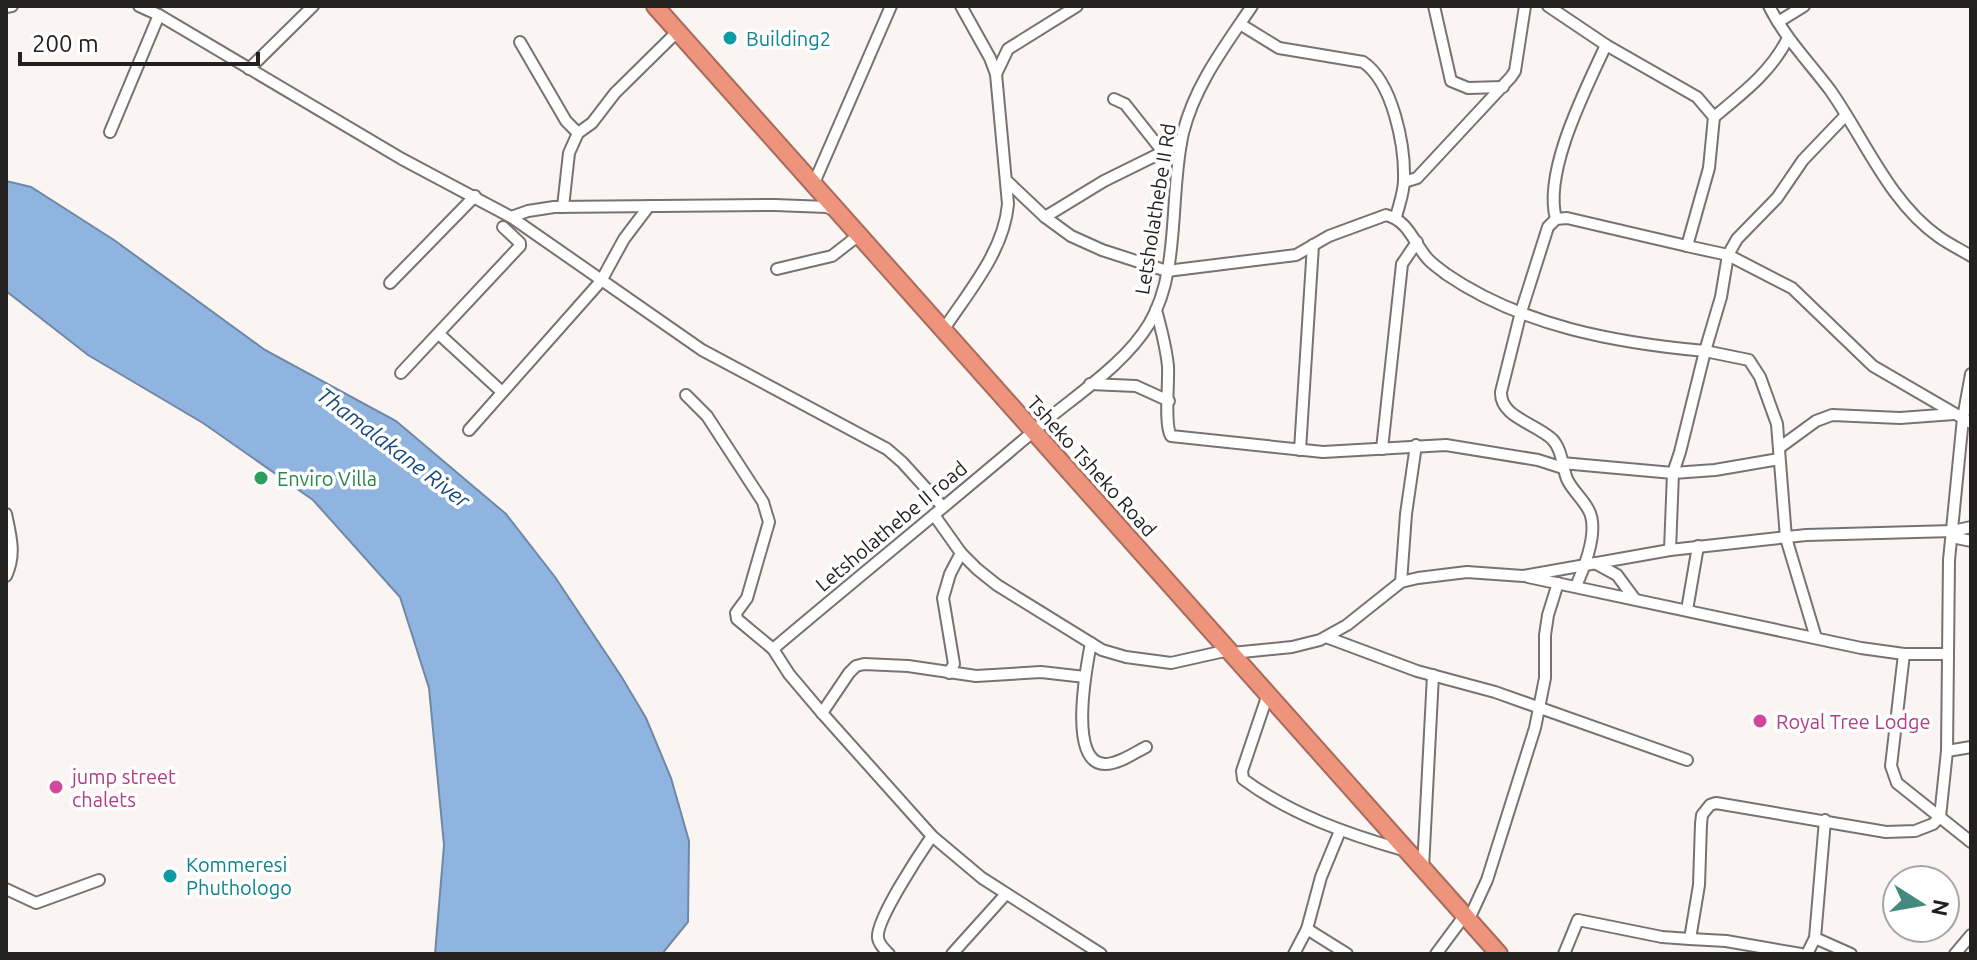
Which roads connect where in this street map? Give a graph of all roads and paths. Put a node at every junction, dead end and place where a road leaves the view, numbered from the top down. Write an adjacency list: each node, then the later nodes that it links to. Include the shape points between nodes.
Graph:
1 (12, 6): 13 (street)
2 (139, 6): 15 (street)
3 (313, 6): 22 (street)
4 (655, 6): 18 (highway, Tsheko Tsheko Road)
5 (891, 6): 34 (street)
6 (961, 6): 23 (street)
7 (1077, 6): 23 (street, via 1008,49)
8 (1434, 6): 24 (street, via 1451,81 1468,88)
9 (1525, 6): 24 (street, via 1515,71)
10 (1548, 6): 21 (street)
11 (1769, 6): 16 (street)
12 (1804, 6): 16 (street)
13 (6, 7)
14 (1249, 7): 17 (street, Letsholathebe II Rd)
15 (159, 15): 22 (street); 28 (street)
16 (1778, 22): 19 (street)
17 (1240, 24): 30 (street, Letsholathebe II Rd, via 1200,88); 33 (street, via 1279,48 1372,68 1394,111)
18 (678, 31): 29 (street); 34 (highway, Tsheko Tsheko Road)
19 (1788, 38): 26 (street); 27 (street, via 1762,76)
20 (520, 42): 29 (street)
21 (1606, 45): 27 (street, via 1697,97); 42 (street, via 1565,138 1553,201)
22 (249, 69): 35 (street)
23 (996, 74): 32 (street)
24 (1503, 87): 33 (street, via 1417,178)
25 (1114, 99): 31 (street, via 1125,104)
26 (1846, 115): 48 (street); 49 (street, via 1923,224)
27 (1714, 117): 47 (street, via 1709,168)
28 (110, 132)
29 (578, 133): 37 (street, via 569,153)
30 (1181, 143): 31 (street); 51 (street, Letsholathebe II Rd)
31 (1163, 152): 40 (street)
32 (1008, 182): 40 (street); 56 (street, via 1007,221 999,243)
33 (1404, 182): 41 (street)
34 (814, 183): 38 (highway, Tsheko Tsheko Road)
35 (475, 196): 39 (street); 53 (street)
36 (649, 206): 37 (street); 38 (street, via 798,205); 52 (street)
37 (563, 207): 39 (street)
38 (839, 212): 44 (highway, Tsheko Tsheko Road)
39 (511, 217): 52 (street)
40 (1045, 217): 51 (street, via 1089,245)
41 (1396, 217): 45 (street); 46 (street, via 1378,217)
42 (1556, 219): 47 (street); 55 (street, via 1548,227)
43 (503, 227): 57 (street, via 520,246)
44 (859, 235): 50 (street, via 832,256); 56 (highway, Tsheko Tsheko Road)
45 (1417, 242): 55 (street, via 1444,272); 69 (street, via 1402,264)
46 (1313, 245): 51 (street, via 1288,257); 70 (street)
47 (1687, 246): 48 (street)
48 (1728, 255): 58 (street); 65 (street, via 1792,288 1873,366)
49 (1971, 256)
50 (777, 269)
51 (1167, 271): 54 (street, Letsholathebe II Rd)
52 (601, 281): 62 (street); 74 (street, via 702,350 887,449)
53 (390, 283)
54 (1156, 310): 61 (street, Letsholathebe II Rd, via 1125,353); 64 (street)
55 (1521, 312): 58 (street, via 1574,330); 72 (street, via 1501,401 1554,441)
56 (944, 329): 67 (highway, Tsheko Tsheko Road)
57 (439, 334): 59 (street); 62 (street)
58 (1705, 351): 71 (street, via 1754,364 1777,424); 73 (street)
59 (401, 373)
60 (1971, 374): 65 (street)
61 (1090, 384): 64 (street, via 1136,386); 67 (street, Letsholathebe II Rd)
62 (502, 392): 66 (street)
63 (686, 395): 94 (street, via 707,416 766,507 769,522 747,598 736,616)
64 (1169, 401): 70 (street, via 1171,436)
65 (1963, 419): 71 (street, via 1832,415 1816,421); 77 (street)
66 (469, 430)
67 (1033, 432): 74 (street, Letsholathebe II road); 95 (highway, Tsheko Tsheko Road)
68 (1416, 445): 69 (street); 72 (street, via 1491,451); 86 (street)
69 (1382, 449): 70 (street)
70 (1300, 450)
71 (1779, 454): 73 (street, via 1715,470); 78 (street)
72 (1563, 465): 73 (street); 83 (street, via 1592,517)
73 (1673, 473): 81 (street)
74 (938, 511): 82 (street); 94 (street, Letsholathebe II road)
75 (6, 514): 84 (street, via 13,561)
76 (1971, 527): 77 (street)
77 (1953, 534): 78 (street); 79 (street); 97 (street)
78 (1786, 538): 80 (street); 92 (street)
79 (1971, 541)
80 (1698, 546): 81 (street); 90 (street)
81 (1670, 550): 83 (street)
82 (961, 553): 93 (street, via 997,585); 98 (street, via 943,598 954,664)
83 (1589, 563): 85 (street); 88 (street); 89 (street, via 1617,575)
84 (6, 576)
85 (1523, 576): 86 (street, via 1467,572); 87 (street)
86 (1401, 582): 91 (street)
87 (1558, 583): 88 (street); 102 (street, via 1545,635)
88 (1576, 586): 89 (street)
89 (1634, 598): 90 (street)
90 (1687, 610): 92 (street)
91 (1326, 637): 95 (street, via 1292,647); 99 (street)
92 (1816, 638): 96 (street)
93 (1091, 643): 95 (street, via 1126,657 1171,663); 100 (street)
94 (773, 649): 103 (street)
95 (1231, 651): 101 (highway, Tsheko Tsheko Road)
96 (1904, 654): 97 (street); 108 (street, via 1892,776)
97 (1947, 654): 106 (street)
98 (949, 673): 100 (street); 103 (street, via 856,666)
99 (1433, 675): 102 (street); 114 (street)
100 (1085, 677): 104 (street, via 1081,702 1094,760 1108,764)
101 (1268, 694): 110 (street, via 1241,777); 113 (highway, Tsheko Tsheko Road)
102 (1539, 710): 107 (street); 118 (street, via 1487,880)
103 (822, 713): 111 (street)
104 (1146, 747)
105 (1971, 747): 106 (street)
106 (1947, 751): 108 (street)
107 (1687, 760)
108 (1940, 817): 109 (street, via 1926,828 1903,833); 112 (street)
109 (1825, 820): 121 (street); 122 (street, via 1710,805 1702,815)
110 (1340, 831): 113 (street); 119 (street)
111 (932, 836): 117 (street); 123 (street, via 900,884 879,932)
112 (1971, 842)
113 (1409, 852): 114 (highway, Tsheko Tsheko Road)
114 (1423, 868): 118 (highway, Tsheko Tsheko Road)
115 (99, 880): 116 (street, via 36,903)
116 (6, 889)
117 (1006, 894): 124 (street); 125 (street)
118 (1467, 917): 128 (street); 129 (highway, Tsheko Tsheko Road)
119 (1307, 929): 126 (street); 127 (street)
120 (1971, 935): 133 (street)
121 (1815, 938): 131 (street, via 1811,951); 132 (street)
122 (1690, 939): 130 (street, via 1578,920); 131 (street)
123 (889, 954)
124 (952, 954)
125 (1101, 954)
126 (1294, 954)
127 (1347, 954)
128 (1436, 954)
129 (1499, 954)
130 (1564, 954)
131 (1804, 954)
132 (1851, 954)
133 (1955, 954)

